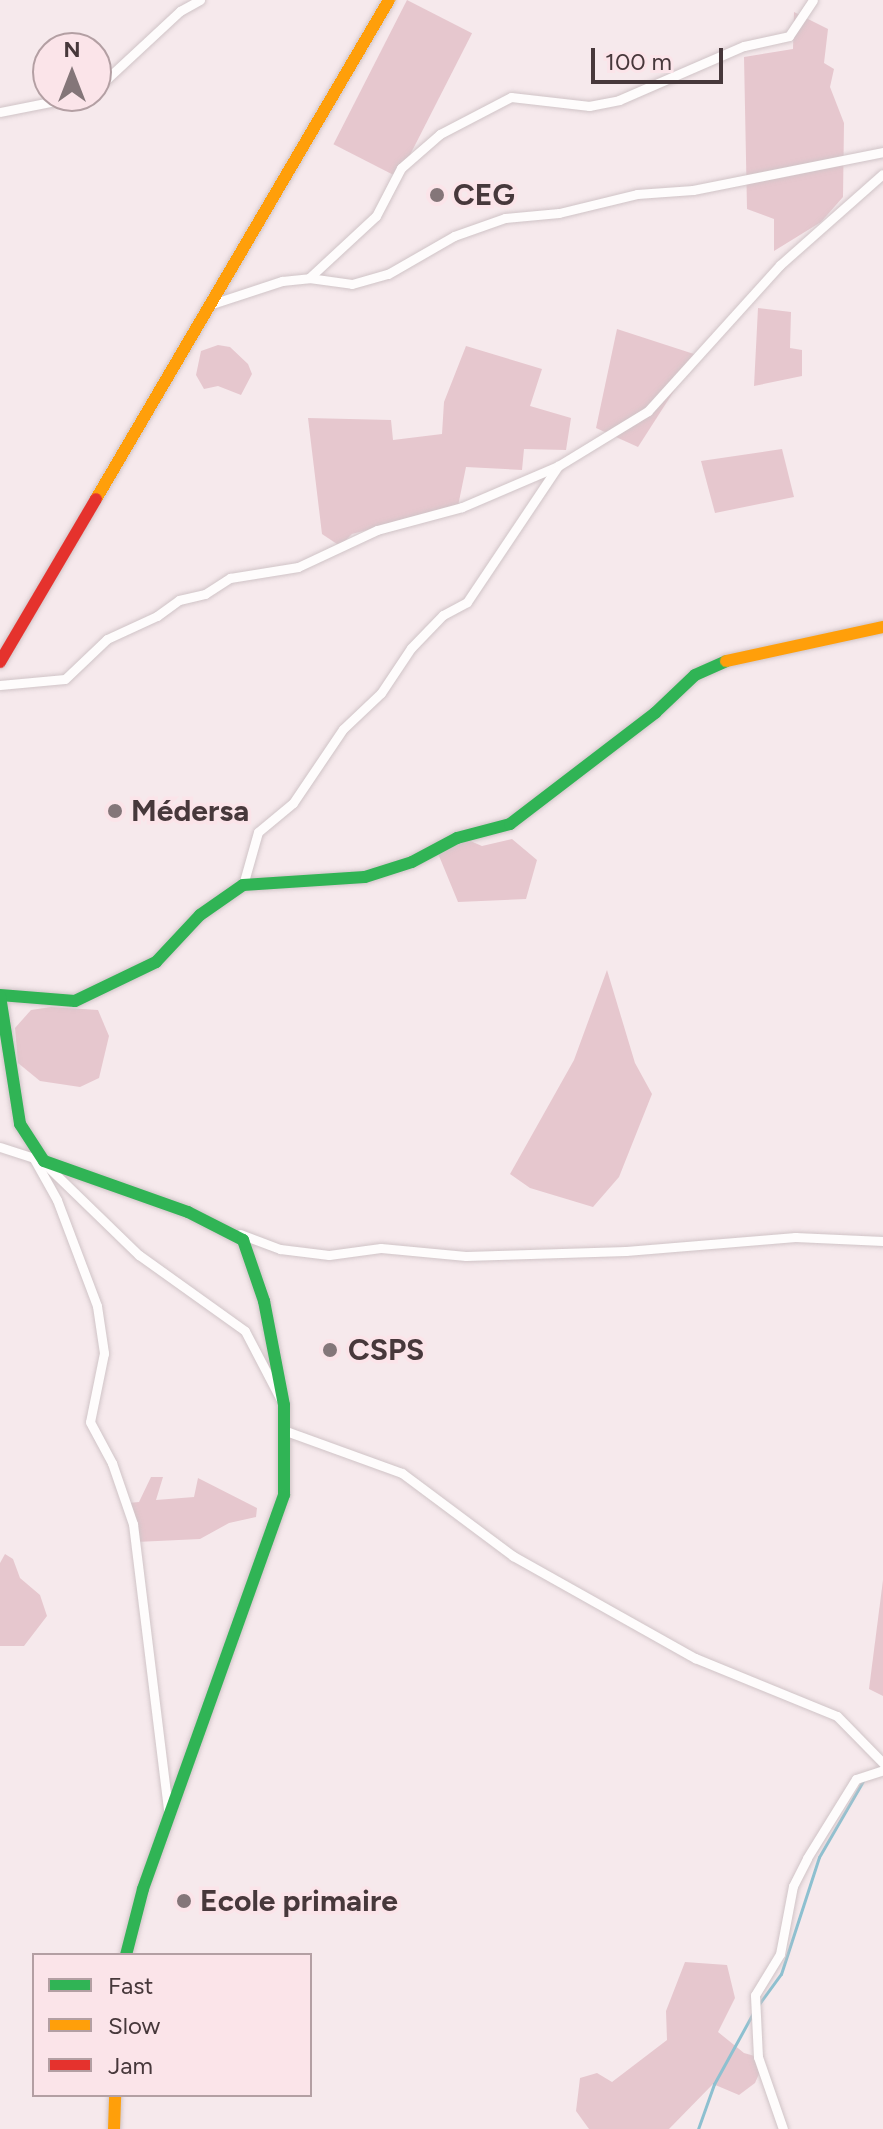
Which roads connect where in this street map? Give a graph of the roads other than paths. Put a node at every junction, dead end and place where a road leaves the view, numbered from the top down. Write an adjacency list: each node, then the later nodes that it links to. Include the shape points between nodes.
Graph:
1 (200, 0): 4 (street, via 180,11)
2 (389, 0): 10 (street)
3 (813, 0): 9 (street, via 789,36 744,46 619,100 589,106 511,97 440,134 401,168 376,216)
4 (112, 74)
5 (32, 106): 6 (street)
6 (0, 112)
7 (883, 152): 9 (street, via 693,190 637,194 559,213 505,218 454,236 388,274 352,284)
8 (883, 174): 11 (street, via 780,265 648,411)
9 (309, 278): 10 (street, via 256,287)
10 (212, 304): 13 (street)
11 (558, 466): 14 (street, via 462,507 377,530 298,567 230,578 205,594 179,600 107,639 65,679); 15 (street, via 467,602 443,615 411,648 381,693 343,729 293,803 258,832)
12 (883, 627): 15 (street, via 717,663 695,675 655,713 510,824 457,838 412,862 365,877)
13 (0, 662)
14 (0, 685)
15 (243, 885): 16 (street, via 200,915 156,962 109,986 75,1001)
16 (0, 995): 18 (street, via 20,1124)
17 (0, 1147): 18 (street)
18 (39, 1159): 19 (street); 21 (street, via 139,1255 245,1331); 25 (street, via 97,1306 104,1353 90,1422 112,1463 133,1524)
19 (237, 1233): 20 (street, via 280,1249 329,1255 381,1248 466,1256 596,1252 795,1237); 21 (street, via 249,1249 264,1301)
20 (883, 1241)
21 (284, 1405): 22 (street)
22 (286, 1431): 23 (street, via 402,1473 513,1556 695,1658 837,1716); 25 (street, via 287,1480 276,1524)
23 (883, 1763)
24 (883, 1770): 29 (street, via 856,1779 807,1858 793,1886 780,1954 755,1995 758,2057)
25 (169, 1818): 26 (street)
26 (127, 1953)
27 (115, 2097): 28 (street)
28 (114, 2129)
29 (783, 2129)

